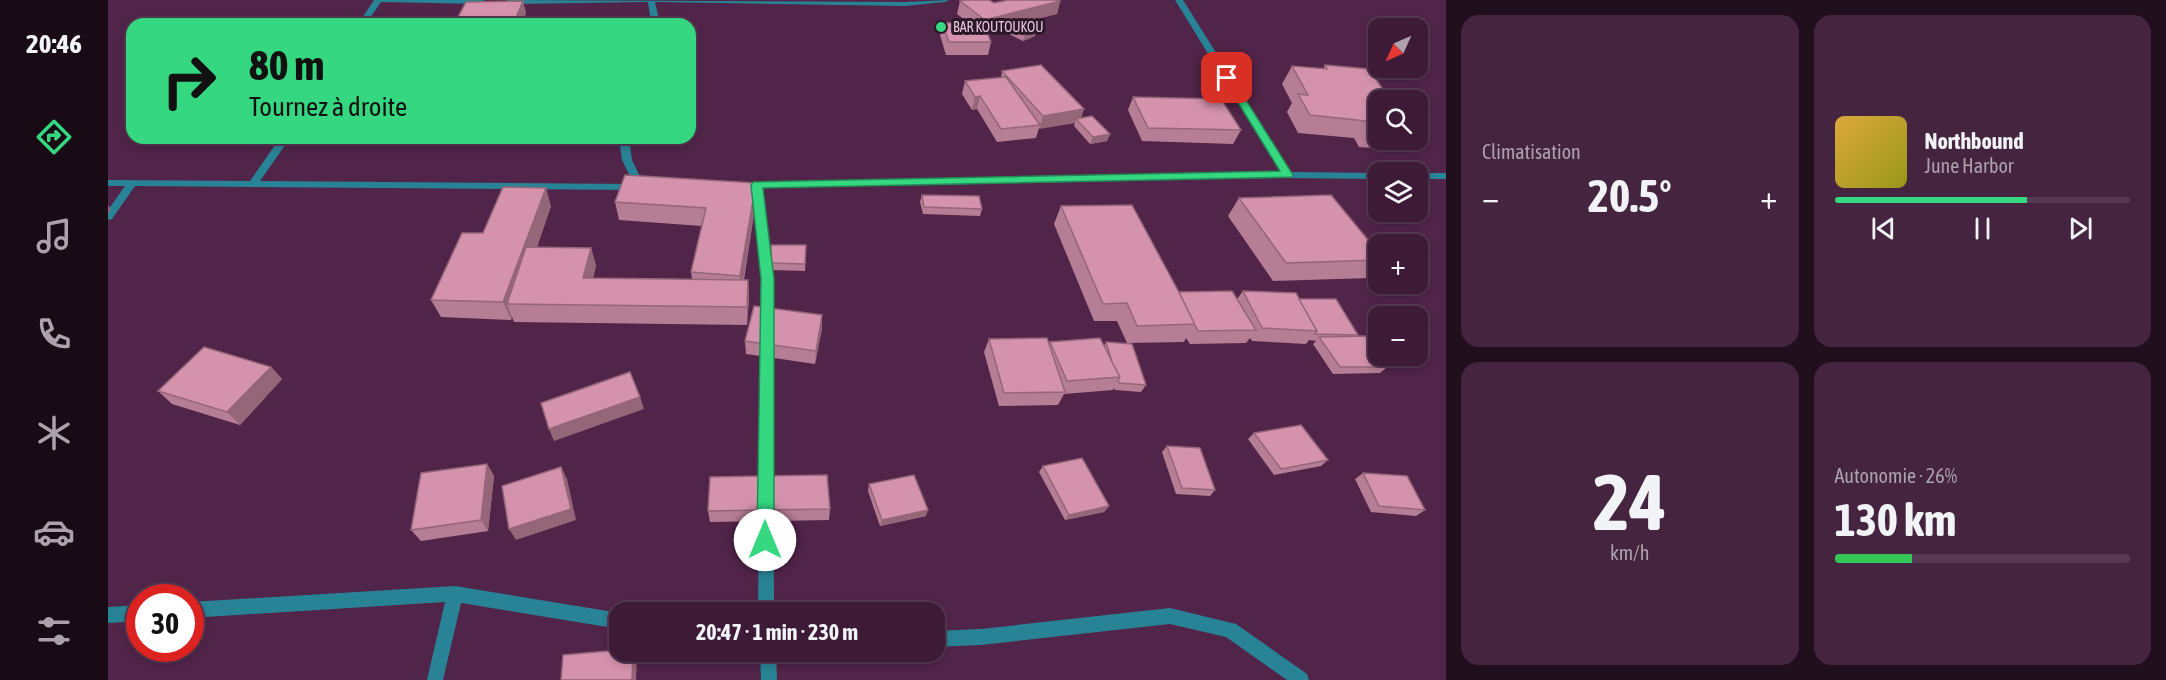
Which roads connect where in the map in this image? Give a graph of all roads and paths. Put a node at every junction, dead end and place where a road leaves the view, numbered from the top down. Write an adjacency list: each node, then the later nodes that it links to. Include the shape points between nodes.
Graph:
1 (378, 0): 5 (street); 7 (street)
2 (651, 0): 3 (street, via 905,4); 6 (street); 8 (street)
3 (945, 0)
4 (1179, 0): 11 (street)
5 (485, 2)
6 (497, 2)
7 (366, 18)
8 (652, 18)
9 (281, 144): 17 (street)
10 (625, 144): 20 (street, via 627,160)
11 (1288, 175): 12 (street); 19 (street)
12 (1368, 176)
13 (1428, 176): 14 (street)
14 (1446, 176)
15 (108, 183): 16 (street)
16 (132, 183): 17 (street); 22 (street)
17 (253, 184): 20 (street)
18 (734, 185): 19 (street)
19 (757, 185): 24 (street, via 768,279)
20 (640, 187): 21 (street)
21 (651, 187)
22 (108, 217)
23 (455, 594): 25 (street); 28 (street); 31 (street)
24 (766, 602)
25 (204, 609)
26 (126, 614): 27 (street)
27 (108, 615)
28 (609, 619)
29 (945, 639): 33 (street, via 1170,616 1230,630)
30 (768, 662): 32 (street)
31 (435, 680)
32 (769, 680)
33 (1301, 680)

